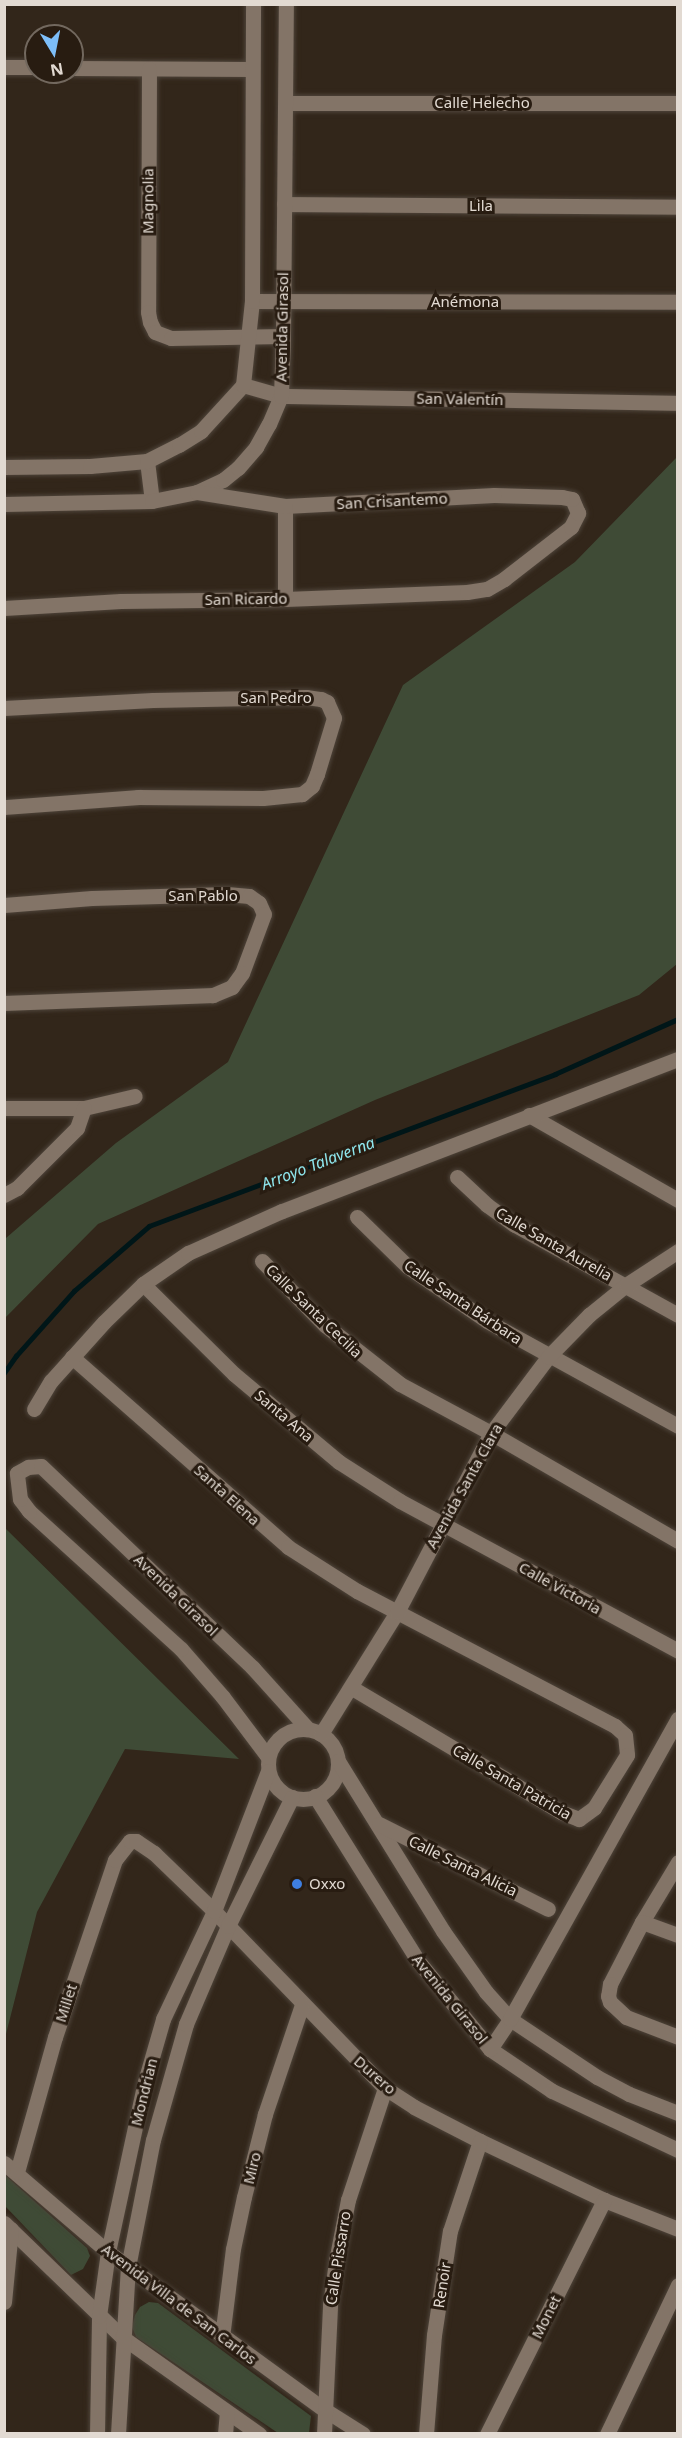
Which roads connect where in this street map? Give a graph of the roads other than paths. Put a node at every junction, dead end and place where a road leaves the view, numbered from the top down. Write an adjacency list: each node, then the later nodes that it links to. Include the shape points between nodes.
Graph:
1 (253, 4): 7 (street, Avenida Girasol)
2 (286, 4): 8 (street, Avenida Girasol)
3 (4, 67): 4 (street)
4 (24, 67)
5 (84, 68): 6 (street)
6 (149, 69): 7 (street); 15 (street, Magnolia, via 148,312 155,332 171,338)
7 (251, 69): 12 (street, Avenida Girasol)
8 (286, 102): 9 (street, Calle Helecho); 10 (street, Avenida Girasol)
9 (678, 103)
10 (284, 204): 11 (street, Lila); 13 (street, Avenida Girasol)
11 (678, 207)
12 (252, 301): 13 (street, Anémona); 15 (street, Avenida Girasol)
13 (283, 302): 14 (street, Anémona); 16 (street, Avenida Girasol)
14 (678, 302)
15 (250, 335): 16 (street); 17 (street, Avenida Girasol)
16 (283, 336): 18 (street, Avenida Girasol)
17 (243, 385): 18 (street, San Valentín); 20 (street, via 201,431)
18 (280, 396): 19 (street, San Valentín); 22 (street, Avenida Girasol, via 256,447 223,480)
19 (678, 403)
20 (147, 461): 21 (street); 23 (street)
21 (4, 467)
22 (198, 492): 23 (street, Avenida Girasol); 25 (street, San Crisantemo)
23 (152, 501): 24 (street, Avenida Girasol)
24 (4, 504)
25 (285, 506): 26 (street, San Crisantemo, via 494,495 572,499 578,513 571,527); 27 (street)
26 (487, 589): 27 (street, San Ricardo)
27 (285, 599): 28 (street, San Ricardo, via 121,601)
28 (4, 608)
29 (4, 708): 30 (street, San Pedro, via 306,697 327,702 334,718 312,786 302,794 263,798 138,797)
30 (4, 807)
31 (4, 905): 32 (street, San Pablo, via 226,894 249,896 259,903 264,914 242,973 232,987 213,995)
32 (4, 1003)
33 (678, 1059): 37 (street)
34 (135, 1096): 36 (street)
35 (4, 1108): 36 (street)
36 (84, 1108): 39 (street, via 77,1128 17,1188)
37 (529, 1115): 40 (street); 44 (street, via 234,1231 167,1265)
38 (457, 1177): 45 (street, Calle Santa Aurelia, via 515,1225)
39 (4, 1195)
40 (678, 1200)
41 (357, 1217): 47 (street, Calle Santa Bárbara, via 407,1266)
42 (678, 1251): 45 (street, Avenida Santa Clara)
43 (262, 1261): 51 (street, Calle Santa Cecilia, via 325,1326 374,1366)
44 (143, 1284): 48 (street); 52 (street, Santa Ana, via 234,1374 310,1439 370,1483)
45 (626, 1285): 46 (street, Calle Santa Aurelia); 47 (street, Avenida Santa Clara, via 589,1315)
46 (678, 1315)
47 (548, 1357): 50 (street, Calle Santa Bárbara); 51 (street, Avenida Santa Clara)
48 (72, 1358): 49 (street); 54 (street, Santa Elena, via 288,1547 324,1572)
49 (34, 1409)
50 (678, 1426)
51 (490, 1433): 52 (street, Avenida Santa Clara); 53 (street)
52 (444, 1523): 54 (street, Avenida Santa Clara); 55 (street, Calle Victoria)
53 (678, 1541)
54 (397, 1612): 56 (street, Avenida Santa Clara); 56 (street, Calle Santa Patricia, via 615,1726 628,1744 620,1767 587,1815 579,1819 570,1817)
55 (678, 1651)
56 (352, 1688): 58 (street, Avenida Santa Clara)
57 (678, 1719): 72 (street)
58 (315, 1731): 59 (street, via 335,1750); 60 (street, via 287,1732 278,1738); 60 (street, Avenida Girasol, via 41,1466 17,1473 20,1499 44,1526 181,1649 222,1696)
59 (338, 1761): 61 (street, via 333,1782); 63 (street)
60 (268, 1764): 62 (street, via 281,1791); 67 (street, Mondrian)
61 (315, 1796): 62 (street); 74 (street, Avenida Girasol, via 418,1961)
62 (292, 1797): 69 (street, Mondrian)
63 (377, 1824): 66 (street, Calle Santa Alicia); 72 (street, via 460,1957)
64 (130, 1841): 67 (street, Durero, via 142,1843 154,1853); 79 (street, Millet, via 115,1860)
65 (678, 1862): 68 (street)
66 (548, 1909)
67 (214, 1911): 69 (street, Durero); 83 (street, Mondrian, via 163,2019 144,2085)
68 (642, 1922): 70 (street); 73 (street, via 610,1984 610,2002 626,2017)
69 (228, 1926): 71 (street, Durero); 84 (street, Mondrian, via 186,2024 153,2140)
70 (678, 1935)
71 (302, 2005): 75 (street, Durero); 89 (street, Miro, via 265,2114 247,2187 233,2249)
72 (510, 2019): 74 (street); 76 (street, via 597,2077)
73 (678, 2037)
74 (490, 2049): 78 (street, Avenida Girasol, via 552,2091)
75 (385, 2088): 77 (street, Durero); 90 (street, Calle Pissarro, via 348,2200 330,2305)
76 (678, 2113)
77 (480, 2141): 80 (street, Durero); 98 (street, Renoir, via 450,2231 434,2335)
78 (678, 2150)
79 (11, 2168): 83 (street, Avenida Villa de San Carlos)
80 (604, 2200): 82 (street, Durero); 99 (street, Monet)
81 (8, 2226): 86 (street); 87 (street)
82 (678, 2229)
83 (108, 2253): 84 (street, Avenida Villa de San Carlos); 87 (street, Mondrian)
84 (128, 2267): 88 (street, Mondrian); 89 (street, Avenida Villa de San Carlos)
85 (678, 2285): 100 (street)
86 (4, 2302)
87 (99, 2316): 88 (street); 92 (street, Mondrian)
88 (122, 2337): 91 (street); 93 (street, Mondrian)
89 (222, 2337): 90 (street, Avenida Villa de San Carlos)
90 (324, 2410): 96 (street, Calle Pissarro); 97 (street, Avenida Villa de San Carlos)
91 (227, 2412): 94 (street); 95 (street)
92 (97, 2433)
93 (118, 2433)
94 (225, 2433)
95 (259, 2433)
96 (324, 2433)
97 (363, 2433)
98 (426, 2433)
99 (488, 2433)
100 (607, 2433)

